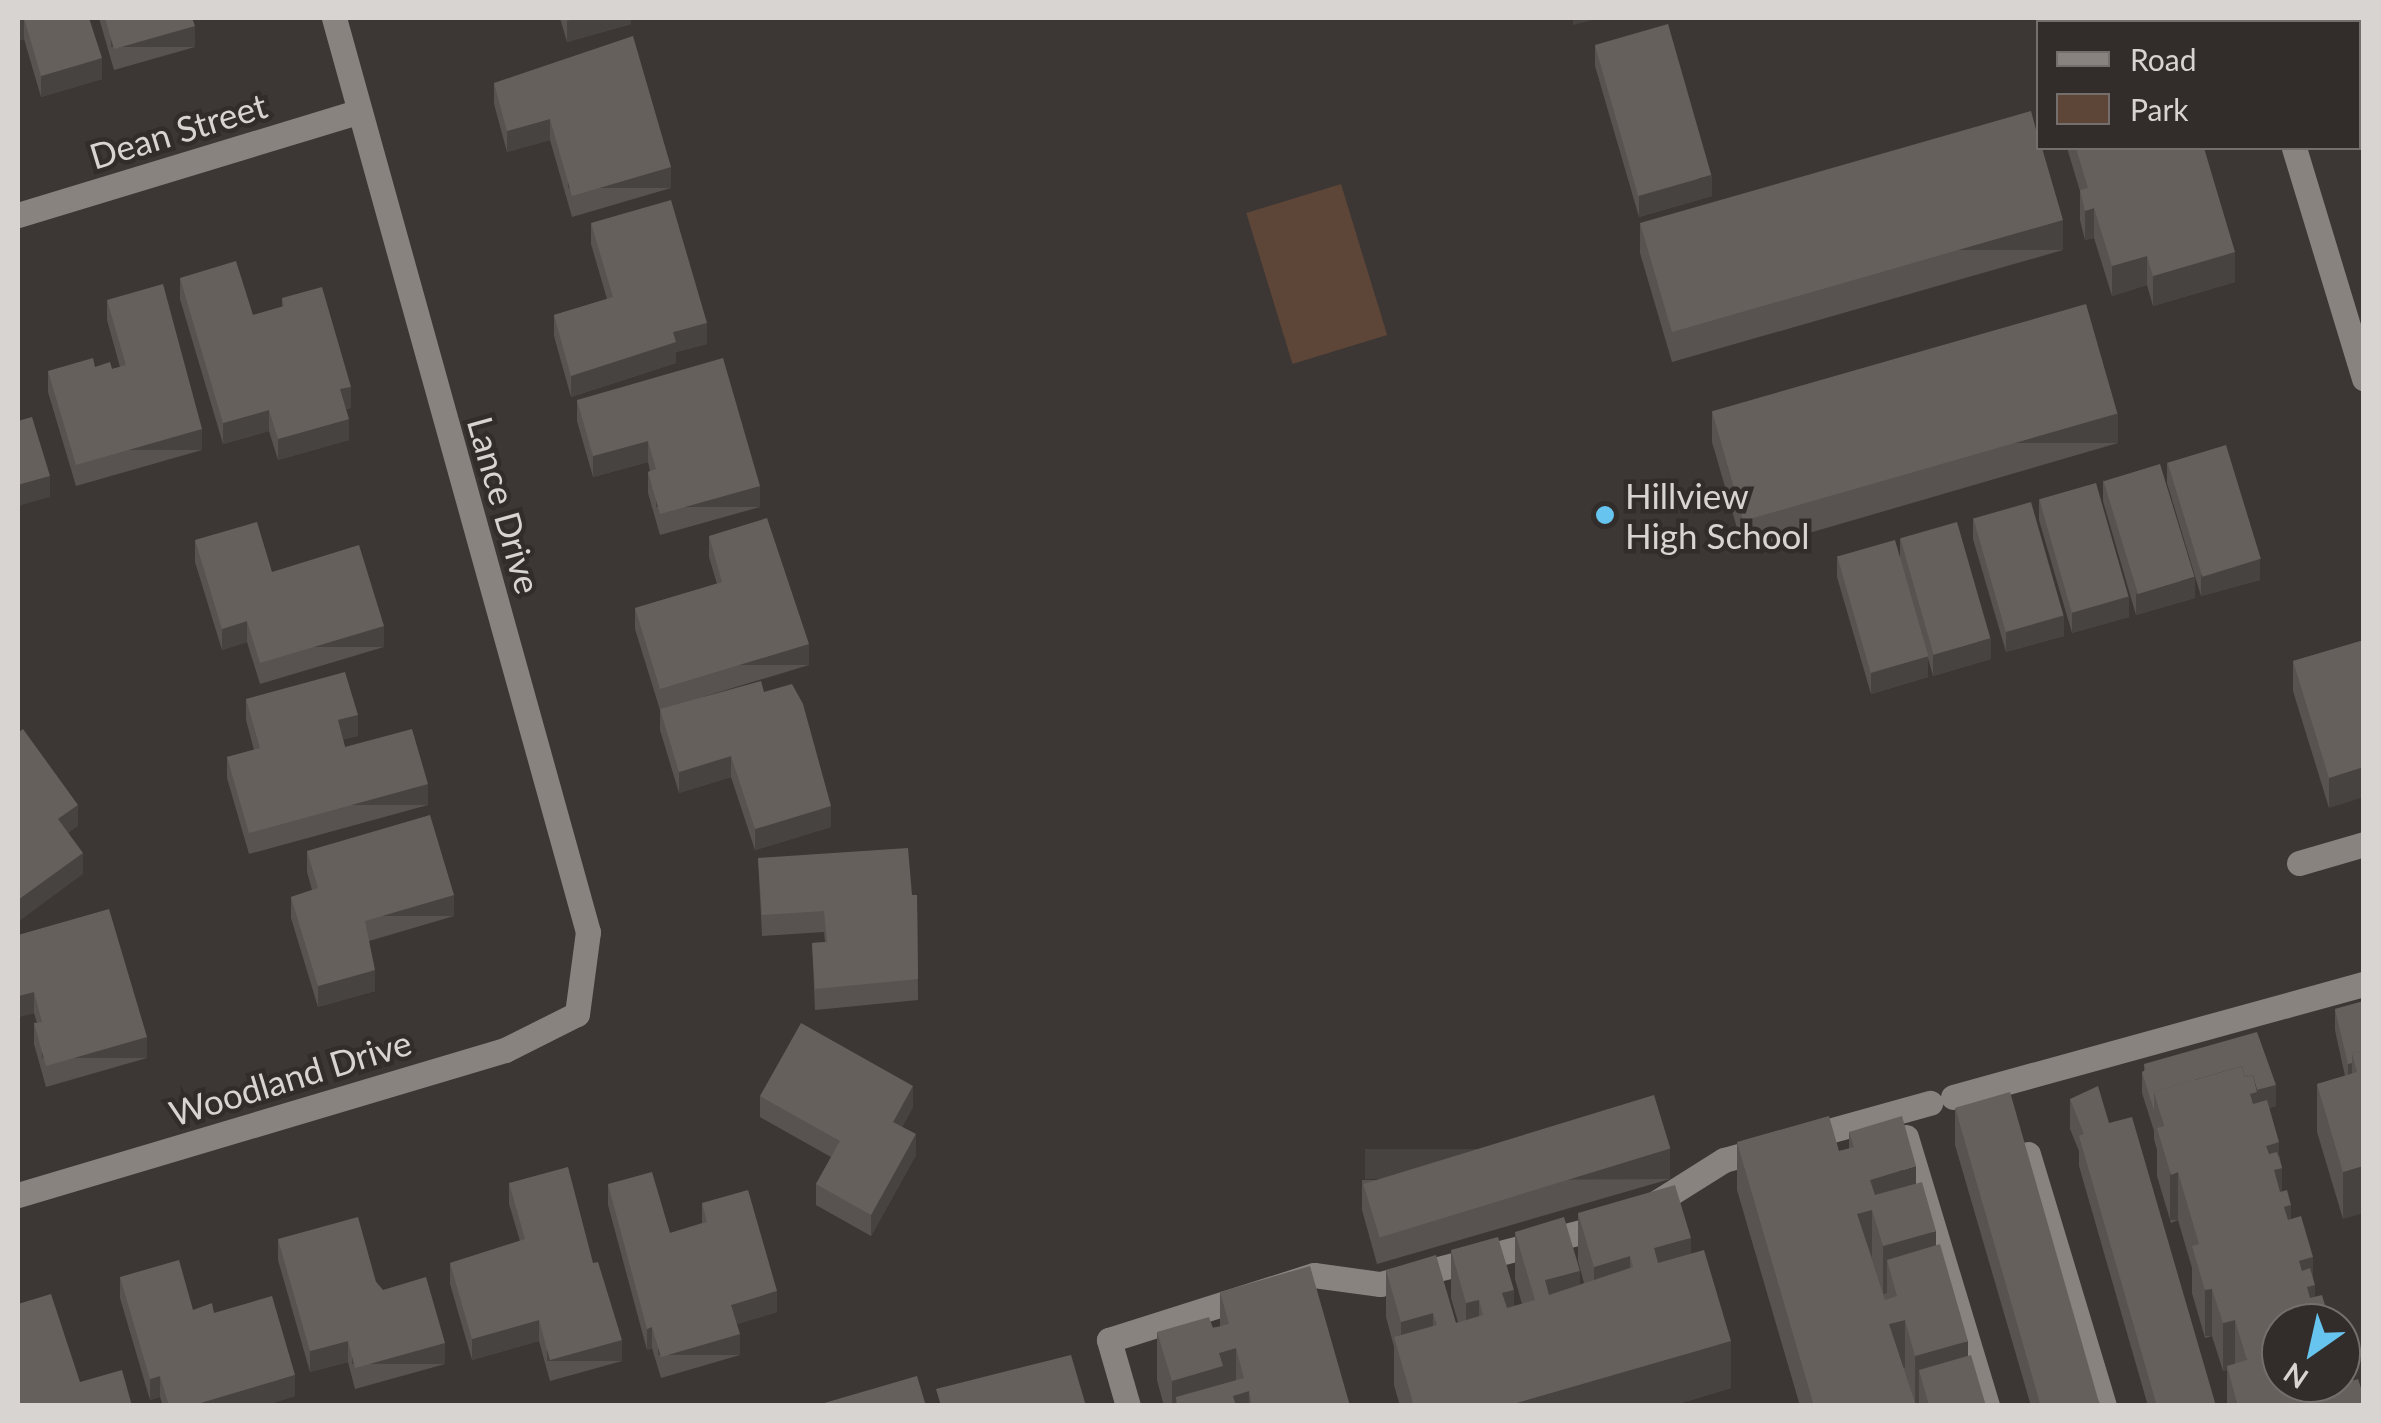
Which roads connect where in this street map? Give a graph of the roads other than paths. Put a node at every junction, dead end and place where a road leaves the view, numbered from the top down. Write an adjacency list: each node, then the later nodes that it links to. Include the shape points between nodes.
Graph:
1 (334, 18): 2 (street, Lance Drive)
2 (360, 111): 4 (street, Dean Street); 9 (street, Lance Drive, via 588,932)
3 (2295, 150): 5 (street)
4 (18, 216)
5 (2364, 379)
6 (2364, 844): 7 (street)
7 (2300, 863)
8 (2364, 984): 10 (street)
9 (577, 1014): 12 (street, Woodland Drive, via 505,1050)
10 (2012, 1102): 11 (street, via 1942,1100); 15 (street)
11 (1899, 1112): 13 (street, via 1724,1160 1628,1219 1380,1284 1314,1276 1109,1340); 14 (street)
12 (18, 1195)
13 (1128, 1406)
14 (1987, 1406)
15 (2104, 1406)

